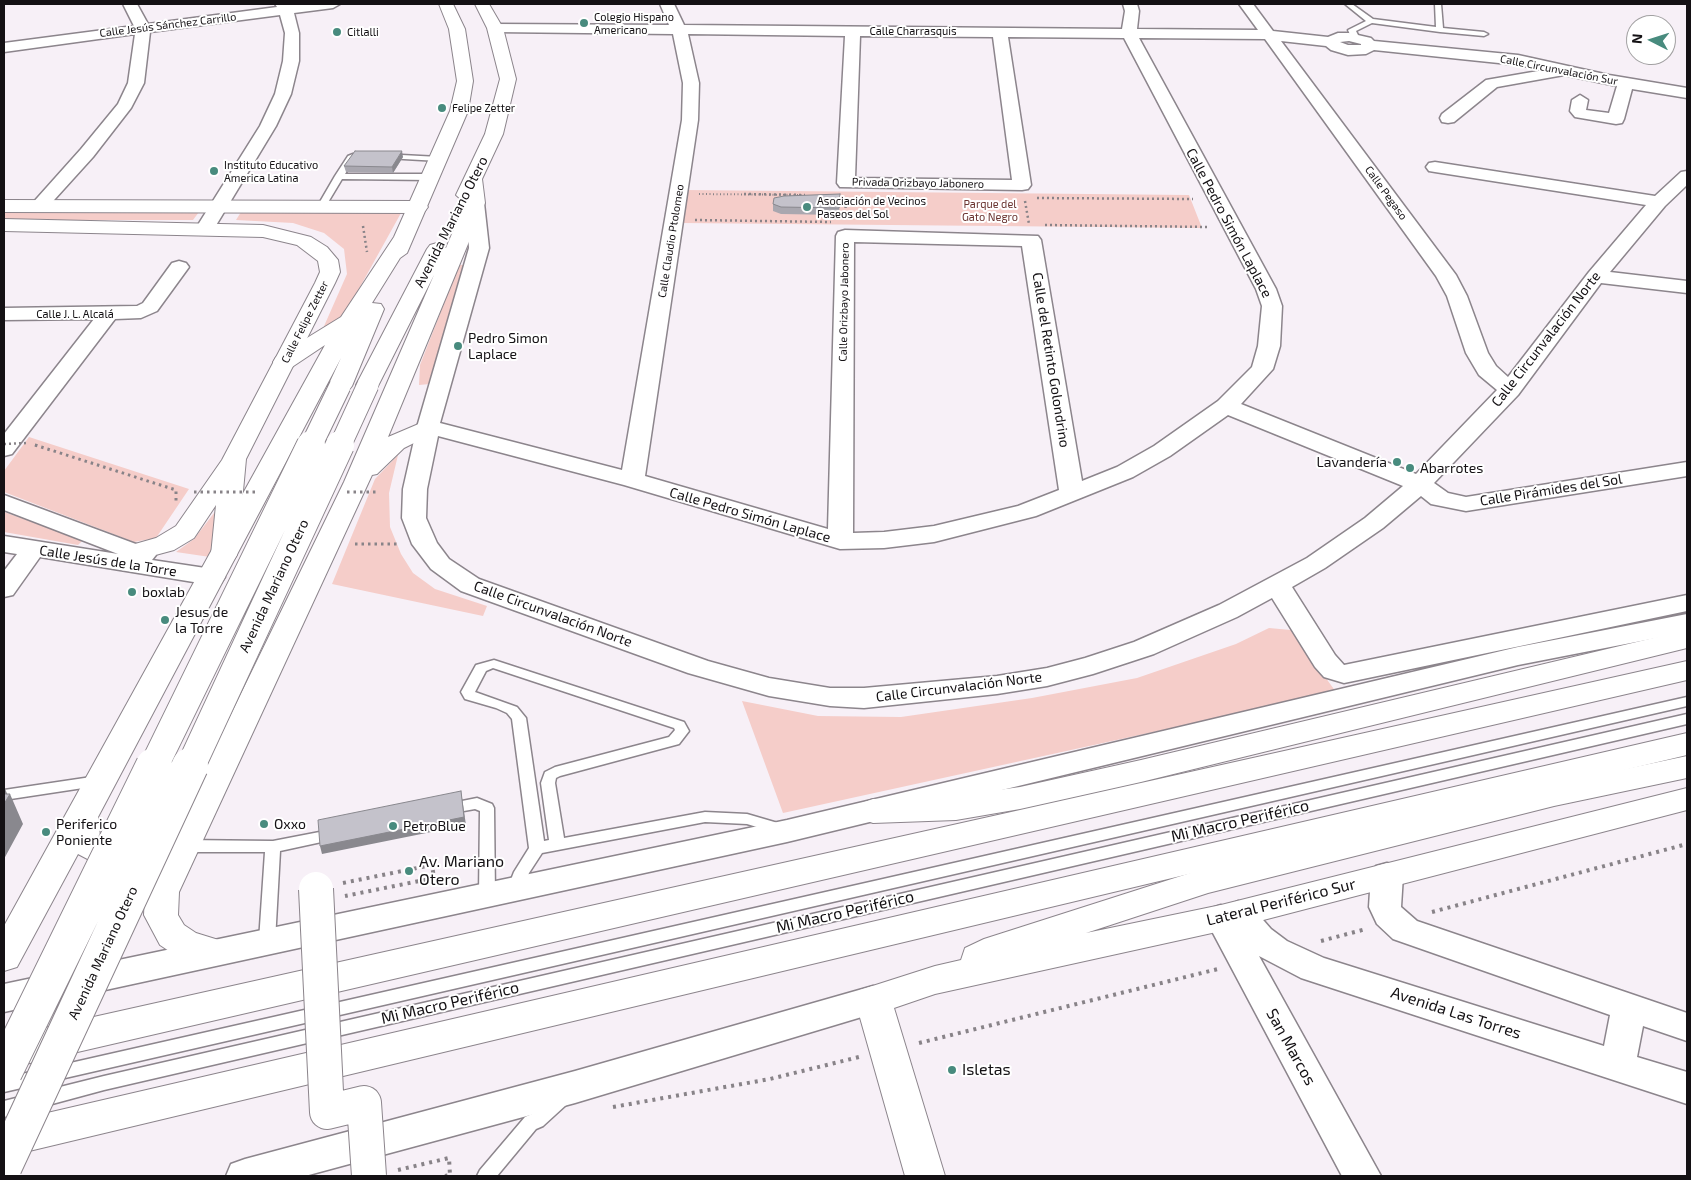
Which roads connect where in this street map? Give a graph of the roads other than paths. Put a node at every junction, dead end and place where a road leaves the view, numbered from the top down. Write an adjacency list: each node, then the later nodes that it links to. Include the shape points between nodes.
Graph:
1 (130, 4): 13 (street)
2 (333, 4): 10 (street, Calle Jesús Sánchez Carrillo)
3 (446, 4): 31 (main road, Avenida Mariano Otero, via 457,28 465,80 459,111)
4 (482, 4): 14 (main road, Avenida Mariano Otero)
5 (667, 4): 15 (street, Calle Claudio Ptolomeo)
6 (1130, 4): 19 (street)
7 (1246, 4): 21 (street, Calle Pegaso)
8 (1348, 4): 11 (lane)
9 (1438, 4): 17 (lane)
10 (284, 7): 13 (street, Calle Jesús Sánchez Carrillo); 39 (street, via 292,33 291,61 283,94 268,126)
11 (1371, 21): 17 (lane); 22 (lane, via 1352,30)
12 (4, 28): 25 (street)
13 (143, 28): 25 (street, Calle Jesús Sánchez Carrillo); 38 (street, via 136,83 125,105)
14 (495, 28): 15 (street, Calle Charrasquis); 36 (main road, Avenida Mariano Otero, via 508,79 494,134)
15 (679, 30): 16 (street, Calle Charrasquis); 60 (street, Calle Claudio Ptolomeo, via 691,83 690,120)
16 (853, 30): 18 (street, Calle Charrasquis); 18 (street, Privada Orizbayo Jabonero, via 846,182 1022,185)
17 (1440, 30): 20 (lane)
18 (1000, 31): 19 (street, Calle Charrasquis)
19 (1129, 33): 21 (street, Calle Charrasquis); 55 (street, Calle Pedro Simón Laplace, via 1266,289 1272,306 1269,346 1262,369)
20 (1484, 34)
21 (1270, 35): 23 (street, Calle Charrasquis); 54 (street, Calle Pegaso, via 1446,275 1477,353 1487,370)
22 (1355, 38): 23 (street, via 1338,37); 24 (street)
23 (1331, 42): 24 (street, via 1348,50 1366,49)
24 (1370, 45): 26 (street, Calle Circunvalación Sur, via 1518,60)
25 (7, 51)
26 (1565, 72): 27 (street, Calle Circunvalación Sur); 30 (street, via 1492,83)
27 (1626, 83): 28 (street, Calle Circunvalación Sur); 29 (street, via 1614,120 1579,112)
28 (1687, 93)
29 (1580, 100)
30 (1448, 118)
31 (439, 158): 33 (lane, via 351,158); 34 (main road, Avenida Mariano Otero)
32 (1435, 167): 35 (street)
33 (339, 176): 34 (lane); 40 (lane)
34 (431, 177): 41 (main road, Avenida Mariano Otero)
35 (1677, 190): 47 (street, Calle Circunvalación Norte)
36 (474, 191): 53 (main road, Avenida Mariano Otero); 56 (street, Calle Circunvalación Norte, via 479,248); 61 (main road)
37 (4, 206): 38 (main road)
38 (39, 206): 39 (main road)
39 (220, 206): 40 (main road); 43 (street)
40 (321, 206): 41 (main road)
41 (418, 207): 44 (main road, Avenida Mariano Otero)
42 (4, 225): 43 (main road, Calle Felipe Zetter)
43 (205, 228): 52 (main road, Calle Felipe Zetter, via 263,231 293,237 312,246 328,260 330,272)
44 (404, 237): 51 (main road); 53 (main road, Avenida Mariano Otero)
45 (1024, 240): 63 (street, Calle del Retinto Golondrino); 65 (street, Calle Orizbayo Jabonero, via 845,236)
46 (179, 267): 50 (street, Calle J. L. Alcalá, via 146,311)
47 (1596, 276): 48 (street); 54 (street, Calle Circunvalación Norte)
48 (1687, 287)
49 (4, 314): 50 (street, Calle J. L. Alcalá)
50 (108, 314): 57 (street)
51 (350, 320): 52 (main road); 69 (main road)
52 (284, 362): 58 (main road, Calle Felipe Zetter)
53 (354, 386): 108 (main road, Avenida Mariano Otero, bridge); 114 (main road, Avenida Mariano Otero, bridge)
54 (1510, 390): 62 (street, Calle Circunvalación Norte)
55 (1226, 406): 62 (street, Calle Pirámides del Sol); 63 (street, Calle Pedro Simón Laplace, via 1162,451 1125,472)
56 (428, 428): 60 (street, Calle Pedro Simón Laplace); 61 (main road, via 395,443); 71 (street, Calle Circunvalación Norte, via 415,489 414,518 425,544 440,564 470,585 698,667 769,687 830,697 864,698 1047,677 1144,648)
57 (4, 449)
58 (234, 459): 68 (main road, via 184,532 165,544); 69 (main road, Calle Felipe Zetter)
59 (1687, 469): 62 (street, Calle Pirámides del Sol, via 1466,504 1440,499)
60 (632, 480): 65 (street, Calle Pedro Simón Laplace)
61 (357, 482): 84 (main road)
62 (1420, 484): 71 (street, Calle Circunvalación Norte, via 1374,523)
63 (1072, 494): 65 (street, Calle Pedro Simón Laplace, via 1026,511 934,534)
64 (4, 502): 68 (street)
65 (840, 541)
66 (4, 544): 67 (street, Calle Jesús de la Torre)
67 (33, 549): 70 (street, Calle Jesús de la Torre); 72 (street)
68 (137, 552): 70 (street)
69 (218, 566): 70 (street, Calle Jesús de la Torre); 81 (main road)
70 (182, 572)
71 (1278, 586): 73 (street, via 1326,661 1334,671 1344,674)
72 (4, 589)
73 (1687, 603)
74 (1687, 623): 85 (street, via 1509,658)
75 (1687, 639): 85 (main road, via 1020,798 956,808)
76 (1687, 670): 106 (main road)
77 (1687, 701): 109 (lane, Mi Macro Periférico)
78 (1687, 719): 112 (lane, Mi Macro Periférico, via 133,1076)
79 (1687, 744): 113 (main road)
80 (1687, 767): 101 (main road, via 1554,795 1206,881 996,949)
81 (102, 781): 82 (lane); 87 (main road)
82 (4, 795)
83 (1687, 799): 94 (main road, Lateral Periférico Sur)
84 (202, 807): 87 (main road, via 187,831 173,841 140,854 123,856 109,855 88,845 80,828); 91 (main road)
85 (872, 811): 89 (street)
86 (428, 813): 96 (lane, via 477,803 487,808)
87 (82, 817): 100 (main road)
88 (350, 830): 92 (lane)
89 (788, 832): 90 (lane, via 747,819 705,817); 96 (street)
90 (557, 843): 93 (lane); 93 (lane, via 548,783 550,776 674,741 682,731 679,725 486,664 468,692 470,696 501,704 519,718)
91 (184, 846): 92 (lane); 99 (main road, via 162,892 161,915 172,935 184,943)
92 (273, 847): 98 (lane)
93 (537, 848): 96 (lane, via 522,872)
94 (1387, 875): 97 (main road, Lateral Periférico Sur); 104 (street, via 1385,906 1395,922 1416,935)
95 (330, 893): 115 (street, bridge, via 327,1112 364,1103)
96 (501, 893): 98 (street)
97 (1229, 916): 101 (main road, Lateral Periférico Sur); 107 (street, Avenida Las Torres, via 1280,952 1313,968); 119 (street, San Marcos, via 1244,962)
98 (267, 941): 99 (street)
99 (213, 952): 102 (street)
100 (4, 957)
101 (935, 980): 103 (main road, Lateral Periférico Sur)
102 (4, 998)
103 (874, 1000): 110 (street); 118 (main road)
104 (1634, 1009): 105 (street); 107 (street)
105 (1687, 1027)
106 (4, 1053)
107 (1626, 1067): 111 (street, Avenida Las Torres)
108 (4, 1072)
109 (4, 1085)
110 (575, 1087): 116 (street); 117 (lane, via 531,1122)
111 (1687, 1088)
112 (4, 1109)
113 (4, 1140)
114 (4, 1166)
115 (381, 1174)
116 (245, 1176)
117 (486, 1176)
118 (925, 1176)
119 (1362, 1176)

